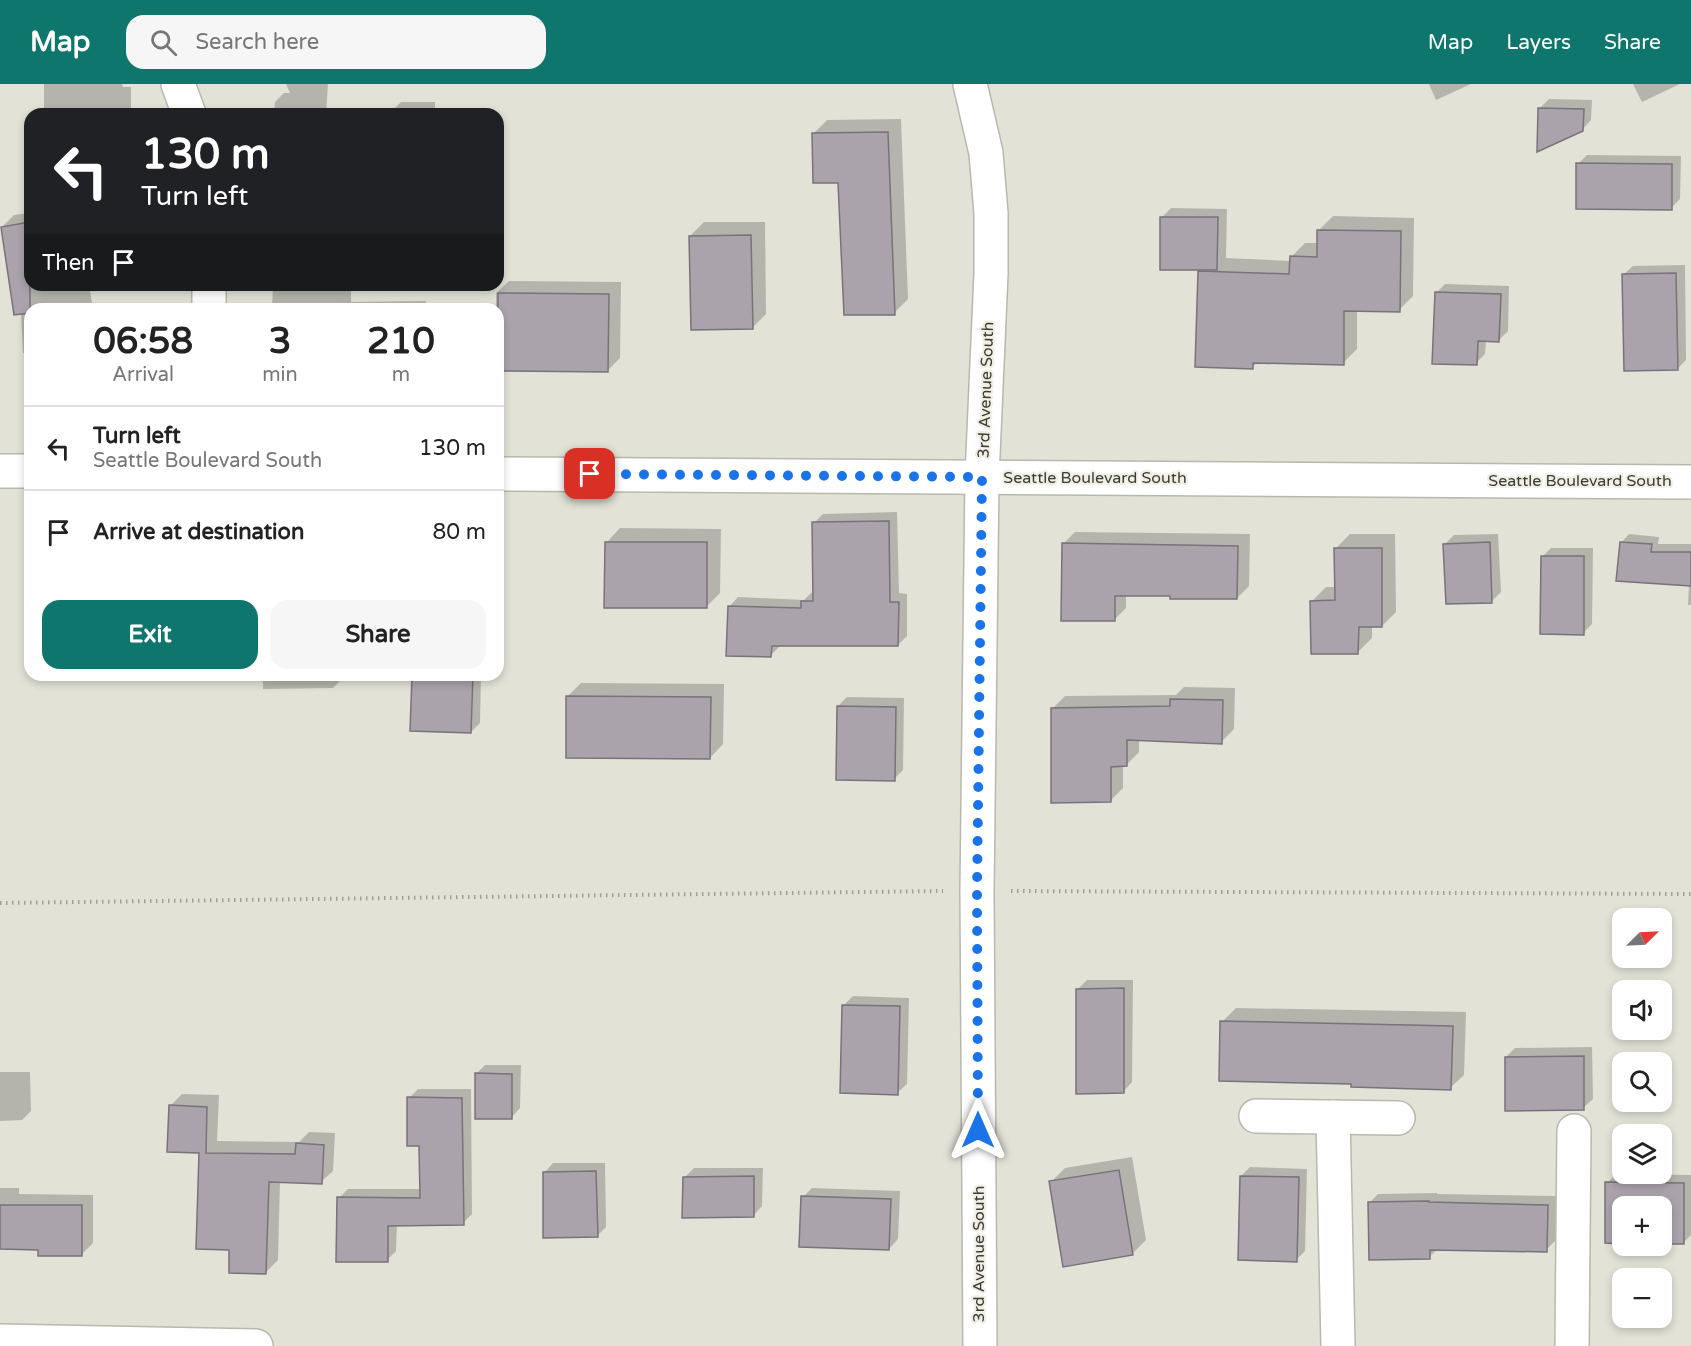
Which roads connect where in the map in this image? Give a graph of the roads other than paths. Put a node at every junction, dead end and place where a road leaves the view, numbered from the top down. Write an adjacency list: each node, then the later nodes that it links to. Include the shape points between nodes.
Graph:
1 (178, 84): 3 (street)
2 (970, 84): 7 (street, 3rd Avenue South, via 987,153 991,213)
3 (187, 108)
4 (0, 471): 5 (street)
5 (24, 471)
6 (504, 474): 7 (street, Seattle Boulevard South)
7 (982, 477): 8 (street, Seattle Boulevard South); 16 (street, 3rd Avenue South, via 977,891)
8 (1691, 482)
9 (1256, 1116): 10 (street)
10 (1333, 1118): 11 (street); 17 (street)
11 (1398, 1118)
12 (1574, 1131): 18 (street)
13 (0, 1341): 14 (street)
14 (211, 1346): 15 (street)
15 (256, 1346)
16 (980, 1346)
17 (1338, 1346)
18 (1572, 1346)

